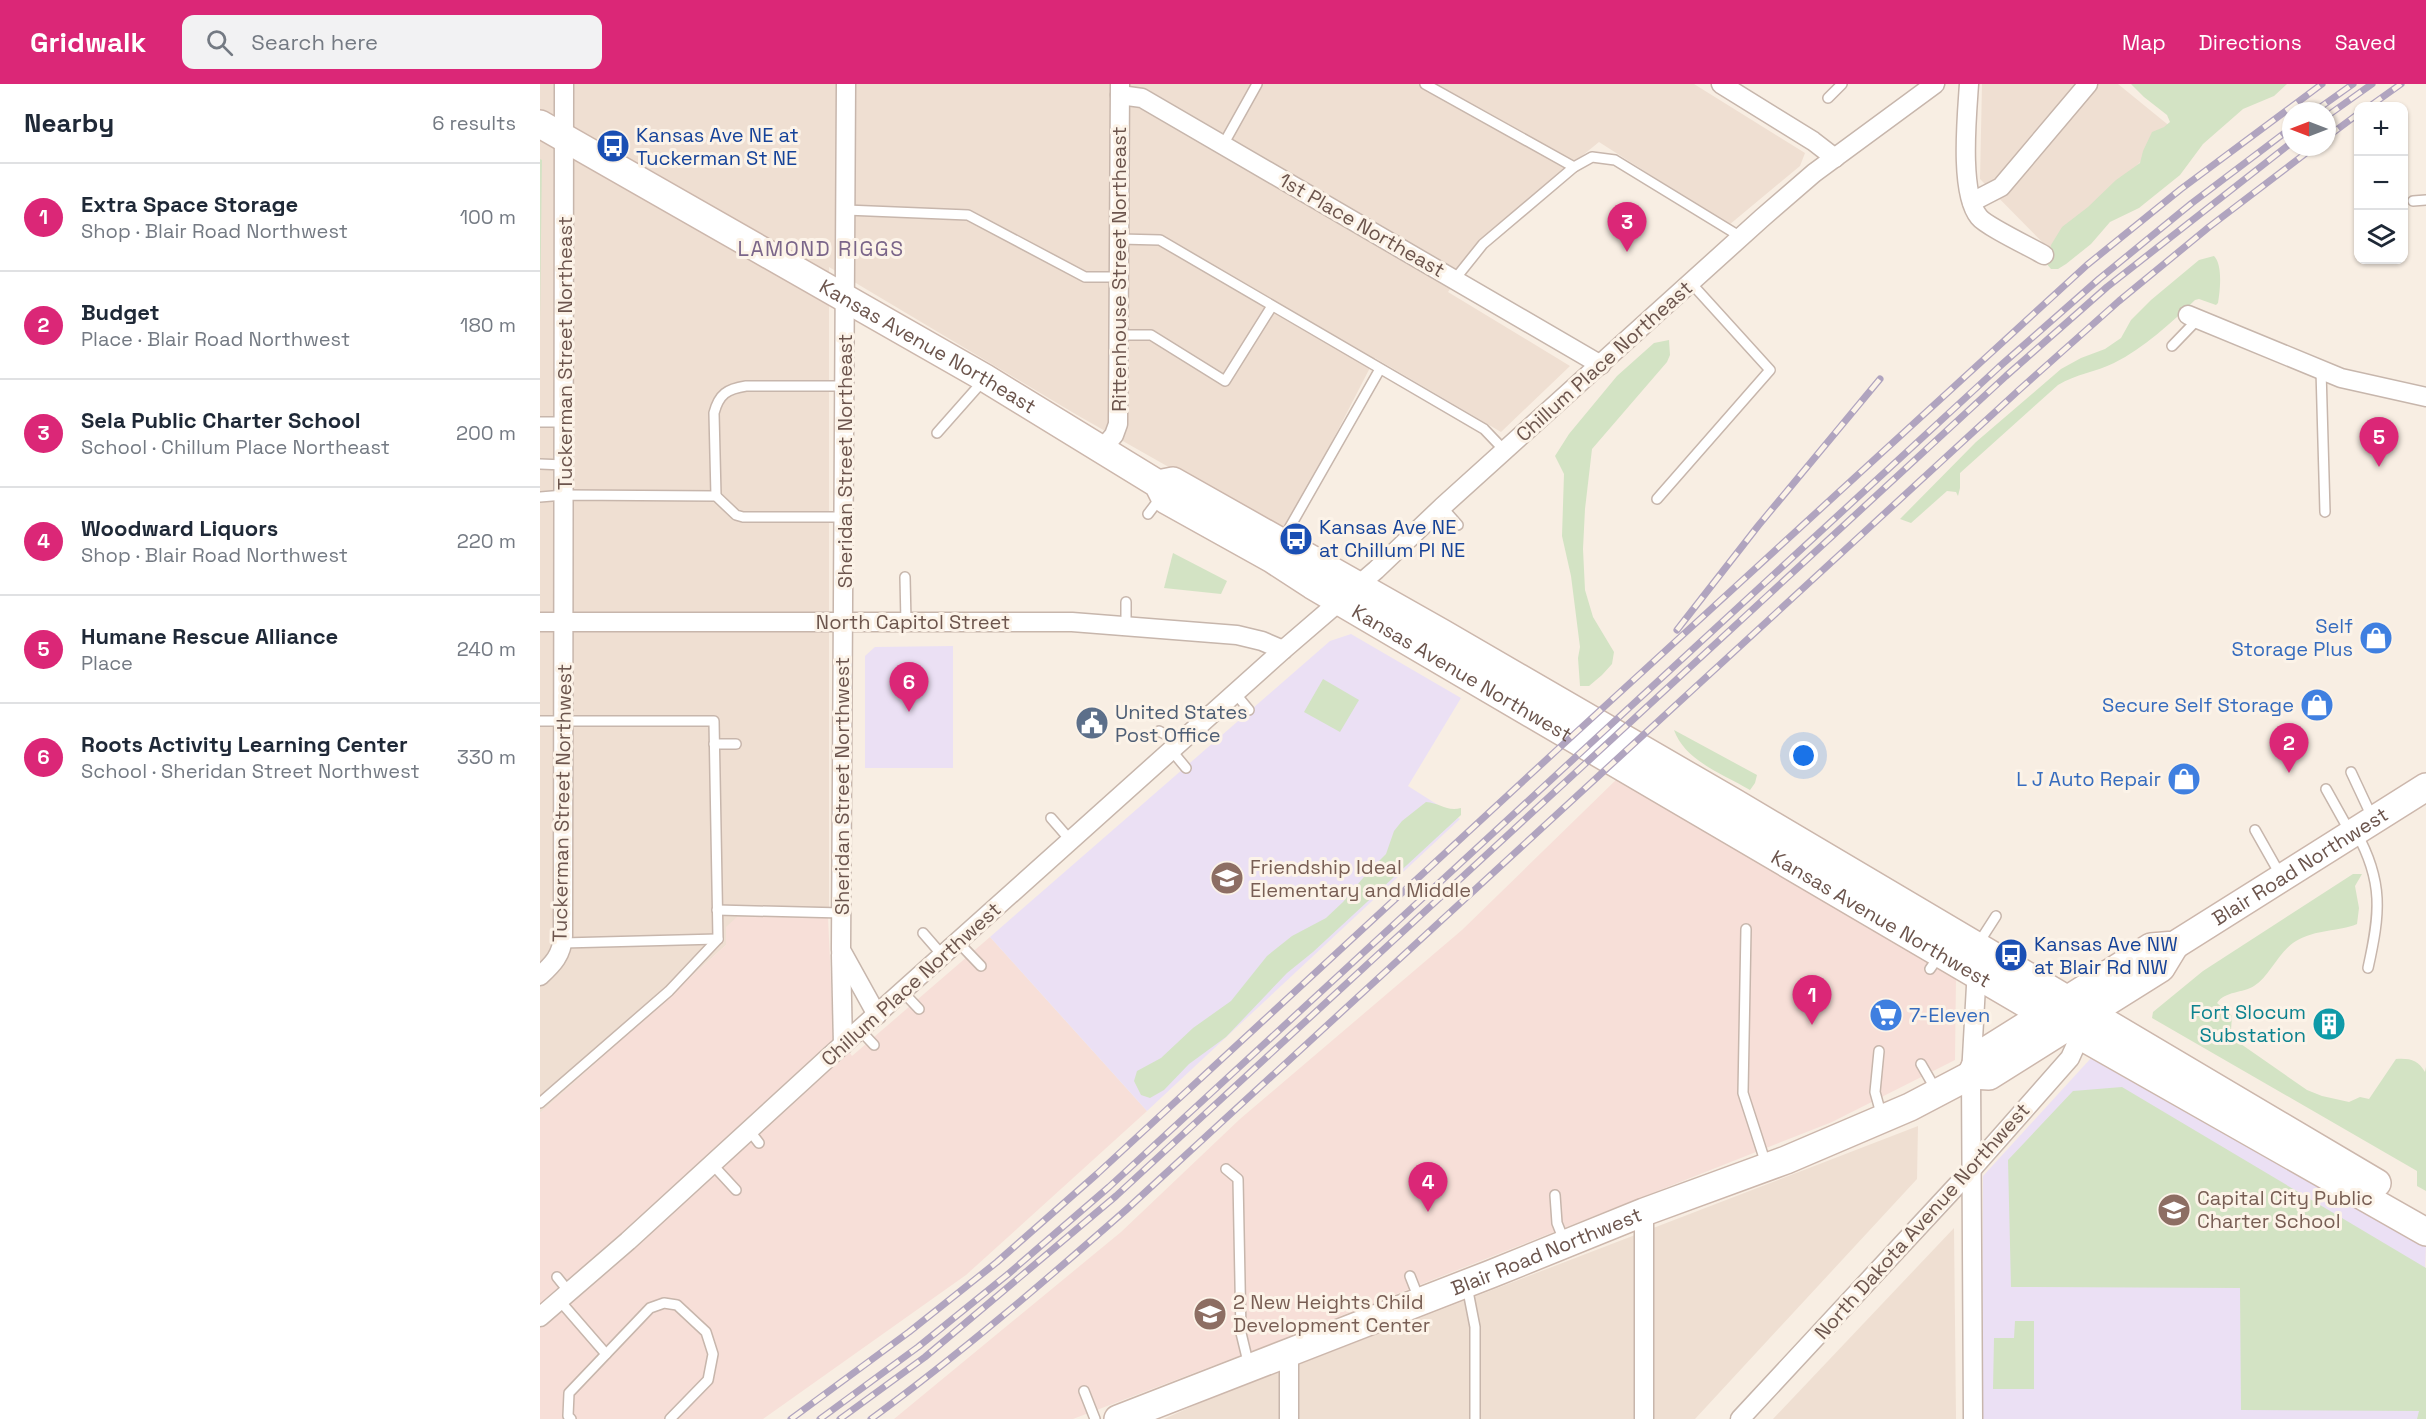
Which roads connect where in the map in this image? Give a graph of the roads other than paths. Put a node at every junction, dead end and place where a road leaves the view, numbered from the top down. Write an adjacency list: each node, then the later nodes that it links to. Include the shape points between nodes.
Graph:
1 (564, 84): 13 (street, Tuckerman Street Northeast)
2 (846, 84): 20 (street, Sheridan Street Northeast)
3 (1257, 84): 14 (lane)
4 (1425, 84): 16 (lane)
5 (1721, 84): 15 (street)
6 (1842, 84): 11 (lane)
7 (1935, 84): 15 (street, Chillum Place Northeast)
8 (1969, 84): 19 (street, via 1967,177)
9 (2088, 84): 19 (street, via 2001,187)
10 (1120, 89): 14 (street, 1st Place Northeast); 22 (street, Rittenhouse Street Northeast)
11 (1828, 98)
12 (540, 124): 13 (street, Kansas Avenue Northeast)
13 (565, 138): 27 (street, Kansas Avenue Northeast); 39 (street, Tuckerman Street Northeast)
14 (1223, 145): 25 (street, 1st Place Northeast)
15 (1835, 158): 21 (street, Chillum Place Northeast)
16 (1574, 167): 21 (lane, via 1592,157 1615,160); 25 (lane, via 1483,244)
17 (2426, 200): 18 (lane)
18 (2413, 201)
19 (1972, 202): 23 (street, via 1980,218)
20 (846, 210): 24 (lane, via 968,215 1085,277); 27 (street, Sheridan Street Northeast)
21 (1741, 237): 26 (street, Chillum Place Northeast)
22 (1120, 239): 24 (street, Rittenhouse Street Northeast); 28 (lane, via 1160,240)
23 (2044, 255)
24 (1120, 277): 30 (street, Rittenhouse Street Northeast)
25 (1455, 279): 32 (street, 1st Place Northeast)
26 (1691, 283): 32 (street, Chillum Place Northeast); 49 (lane, via 1770,370)
27 (846, 300): 35 (street, Kansas Avenue Northeast); 36 (street, Sheridan Street Northeast)
28 (1272, 306): 30 (lane, via 1225,381 1151,335); 33 (lane)
29 (2193, 317): 31 (lane); 34 (street)
30 (1120, 335): 41 (street, Rittenhouse Street Northeast, via 1118,424)
31 (2172, 346)
32 (1601, 365): 42 (street, Chillum Place Northeast)
33 (1380, 369): 42 (lane, via 1484,429); 54 (lane)
34 (2322, 370): 37 (street); 51 (lane)
35 (985, 378): 40 (lane); 41 (street, Kansas Avenue Northeast)
36 (845, 386): 46 (lane, via 746,386 724,392 714,413); 52 (street, Sheridan Street Northeast)
37 (2426, 397)
38 (540, 422): 39 (lane)
39 (564, 422): 44 (street, Tuckerman Street Northeast)
40 (937, 433)
41 (1103, 448): 48 (street, Kansas Avenue Northeast)
42 (1505, 451): 50 (street, Chillum Place Northeast)
43 (540, 464): 44 (lane)
44 (564, 465): 45 (street, Tuckerman Street Northeast)
45 (564, 495): 46 (lane); 47 (lane); 59 (street, Tuckerman Street Northeast)
46 (716, 496): 52 (lane, via 735,515 743,517)
47 (540, 497)
48 (1157, 497): 54 (street, Kansas Avenue Northeast, via 1173,481); 56 (street, Kansas Avenue Northeast, via 1272,559)
49 (1657, 499)
50 (1443, 507): 53 (lane); 56 (street, Chillum Place Northeast)
51 (2325, 512)
52 (844, 517): 60 (street, Sheridan Street Northeast)
53 (1458, 525)
54 (1281, 543): 56 (street, Kansas Avenue Northeast)
55 (905, 577): 61 (lane)
56 (1349, 593): 63 (street, Chillum Place Northeast); 68 (street, Kansas Avenue Northeast, via 1444,627); 95 (street, Kansas Avenue Northwest, via 1935,961)
57 (1126, 602): 62 (lane)
58 (540, 622): 59 (street, North Capitol Street)
59 (564, 622): 60 (street, North Capitol Street); 67 (street, Tuckerman Street Northwest)
60 (843, 622): 61 (street, North Capitol Street); 83 (street, Sheridan Street Northwest)
61 (906, 622): 62 (street, North Capitol Street)
62 (1126, 625): 63 (street, North Capitol Street, via 1237,636)
63 (1283, 650): 64 (street, Chillum Place Northwest)
64 (1235, 693): 65 (lane); 72 (street, Chillum Place Northwest)
65 (1249, 710)
66 (540, 721): 67 (lane)
67 (564, 721): 70 (lane, via 714,721); 89 (street, Tuckerman Street Northwest)
68 (1602, 726): 90 (street, Kansas Avenue Northwest)
69 (1159, 731): 72 (lane)
70 (714, 744): 71 (lane); 82 (lane)
71 (736, 744)
72 (1176, 747): 73 (lane); 80 (street, Chillum Place Northwest)
73 (1186, 768)
74 (2351, 772): 78 (lane)
75 (2426, 787): 78 (street, Blair Road Northwest)
76 (2326, 789): 78 (lane)
77 (1051, 818): 80 (lane)
78 (2360, 828): 81 (street, Blair Road Northwest); 94 (lane, via 2377,884 2377,928)
79 (2254, 830): 81 (lane)
80 (1071, 842): 88 (street, Chillum Place Northwest)
81 (2282, 878): 100 (street, Blair Road Northwest, via 2175,945 2161,968)
82 (717, 910): 83 (lane); 87 (lane)
83 (842, 913): 91 (street, Sheridan Street Northwest)
84 (1996, 916): 90 (lane)
85 (1746, 929): 111 (lane, via 1743,1093)
86 (923, 933): 92 (lane)
87 (718, 939): 89 (lane); 108 (lane, via 669,991)
88 (958, 942): 92 (street, Chillum Place Northwest); 93 (lane)
89 (563, 943): 96 (street, Tuckerman Street Northwest, via 557,959)
90 (1978, 947): 95 (street); 100 (street, Kansas Avenue Northwest)
91 (841, 950): 99 (street); 102 (street, Sheridan Street Northwest)
92 (943, 956): 97 (street, Chillum Place Northwest)
93 (981, 966)
94 (2368, 968)
95 (1977, 974): 100 (street, Kansas Avenue Northwest); 106 (street)
96 (540, 976)
97 (903, 992): 98 (lane); 99 (street, Chillum Place Northwest)
98 (919, 1009)
99 (877, 1015): 101 (street, Chillum Place Northwest)
100 (2070, 1018): 106 (street, Blair Road Northwest, via 1981,1054); 113 (street, North Dakota Avenue Northwest, via 2070,1058); 117 (street, Kansas Avenue Northwest, via 2195,1073); 118 (street, Kansas Avenue Northwest)
101 (860, 1030): 102 (street, Chillum Place Northwest); 103 (lane)
102 (843, 1045): 110 (street, Chillum Place Northwest, via 754,1136)
103 (874, 1045)
104 (1879, 1052): 109 (lane, via 1875,1092)
105 (1921, 1064): 107 (lane)
106 (1971, 1075): 107 (street, Blair Road Northwest); 113 (street)
107 (1938, 1093): 109 (street, Blair Road Northwest)
108 (540, 1103)
109 (1883, 1119): 111 (street, Blair Road Northwest)
110 (712, 1164): 114 (lane); 123 (street, Chillum Place Northwest)
111 (1767, 1167): 116 (street, Blair Road Northwest)
112 (1226, 1168): 128 (lane, via 1238,1179 1241,1333)
113 (1973, 1168): 137 (street, North Dakota Avenue Northwest); 138 (street)
114 (736, 1190)
115 (1556, 1195): 119 (lane, via 1557,1223)
116 (1644, 1212): 119 (street, Blair Road Northwest); 136 (street)
117 (2426, 1213)
118 (2426, 1232)
119 (1565, 1245): 122 (street, Blair Road Northwest)
120 (1410, 1276): 124 (lane)
121 (557, 1277): 123 (lane)
122 (1467, 1284): 124 (street, Blair Road Northwest); 135 (lane, via 1475,1327)
123 (565, 1297): 125 (street, Chillum Place Northwest); 127 (lane)
124 (1419, 1302): 126 (street, Blair Road Northwest)
125 (541, 1315)
126 (1289, 1353): 128 (street, Blair Road Northwest); 134 (street)
127 (606, 1354): 131 (lane, via 569,1393); 132 (lane, via 650,1308 664,1303 677,1305 706,1332 713,1354 708,1380)
128 (1250, 1368): 130 (street, Blair Road Northwest)
129 (1084, 1391): 133 (lane)
130 (1126, 1418)
131 (571, 1419)
132 (670, 1419)
133 (1095, 1419)
134 (1289, 1419)
135 (1475, 1419)
136 (1644, 1419)
137 (1740, 1419)
138 (1973, 1419)

